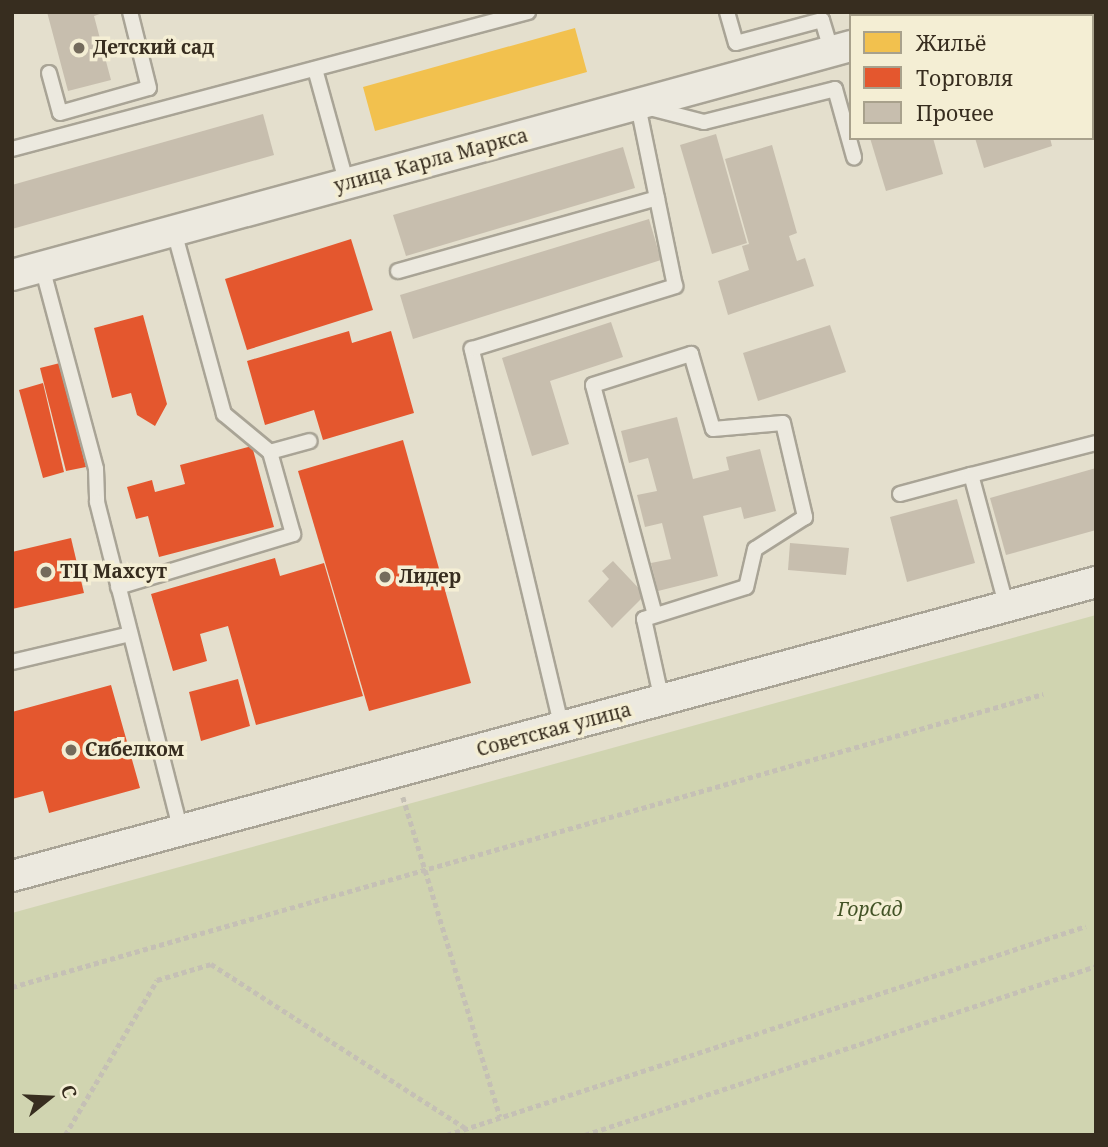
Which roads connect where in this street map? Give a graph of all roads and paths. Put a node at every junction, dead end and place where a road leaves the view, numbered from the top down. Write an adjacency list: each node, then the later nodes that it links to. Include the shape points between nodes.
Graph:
1 (130, 12): 6 (lane, via 149,88 60,113)
2 (528, 12): 5 (lane)
3 (727, 12): 4 (lane, via 736,43 822,20)
4 (841, 49): 7 (street, улица Карла Маркса)
5 (315, 69): 10 (lane); 12 (lane)
6 (49, 73)
7 (638, 105): 8 (lane, via 704,122 835,89); 12 (street, улица Карла Маркса); 13 (lane)
8 (849, 139)
9 (849, 140): 11 (lane)
10 (12, 149)
11 (854, 157)
12 (347, 184): 14 (street, улица Карла Маркса)
13 (657, 198): 16 (lane); 31 (lane, via 675,286 472,349)
14 (174, 231): 15 (street, улица Карла Маркса); 20 (lane, via 224,414)
15 (42, 267): 17 (street, улица Карла Маркса); 24 (lane, via 96,469 96,502)
16 (398, 271)
17 (12, 275)
18 (310, 441): 20 (lane)
19 (1096, 443): 21 (lane)
20 (271, 452): 24 (lane, via 293,534)
21 (971, 475): 22 (lane); 25 (lane)
22 (900, 494)
23 (1096, 582): 25 (street, Советская улица)
24 (118, 587): 27 (lane)
25 (1007, 608): 30 (street, Советская улица)
26 (655, 615): 26 (lane, via 746,587 755,549 805,517 783,423 713,429 691,354 593,385); 30 (lane, via 644,619)
27 (130, 634): 28 (lane); 33 (lane)
28 (12, 663)
29 (1043, 694): 34 (path)
30 (662, 701): 31 (street, Советская улица)
31 (562, 728): 32 (street, Советская улица)
32 (396, 773): 33 (street, Советская улица); 34 (path)
33 (181, 831): 35 (street, Советская улица)
34 (426, 870): 38 (path); 39 (path)
35 (12, 876)
36 (1086, 926): 39 (path)
37 (1096, 966): 43 (path)
38 (12, 987)
39 (500, 1116): 40 (path)
40 (466, 1128): 41 (path, via 211,964 157,980); 42 (path)
41 (65, 1135)
42 (447, 1135)
43 (585, 1135)

